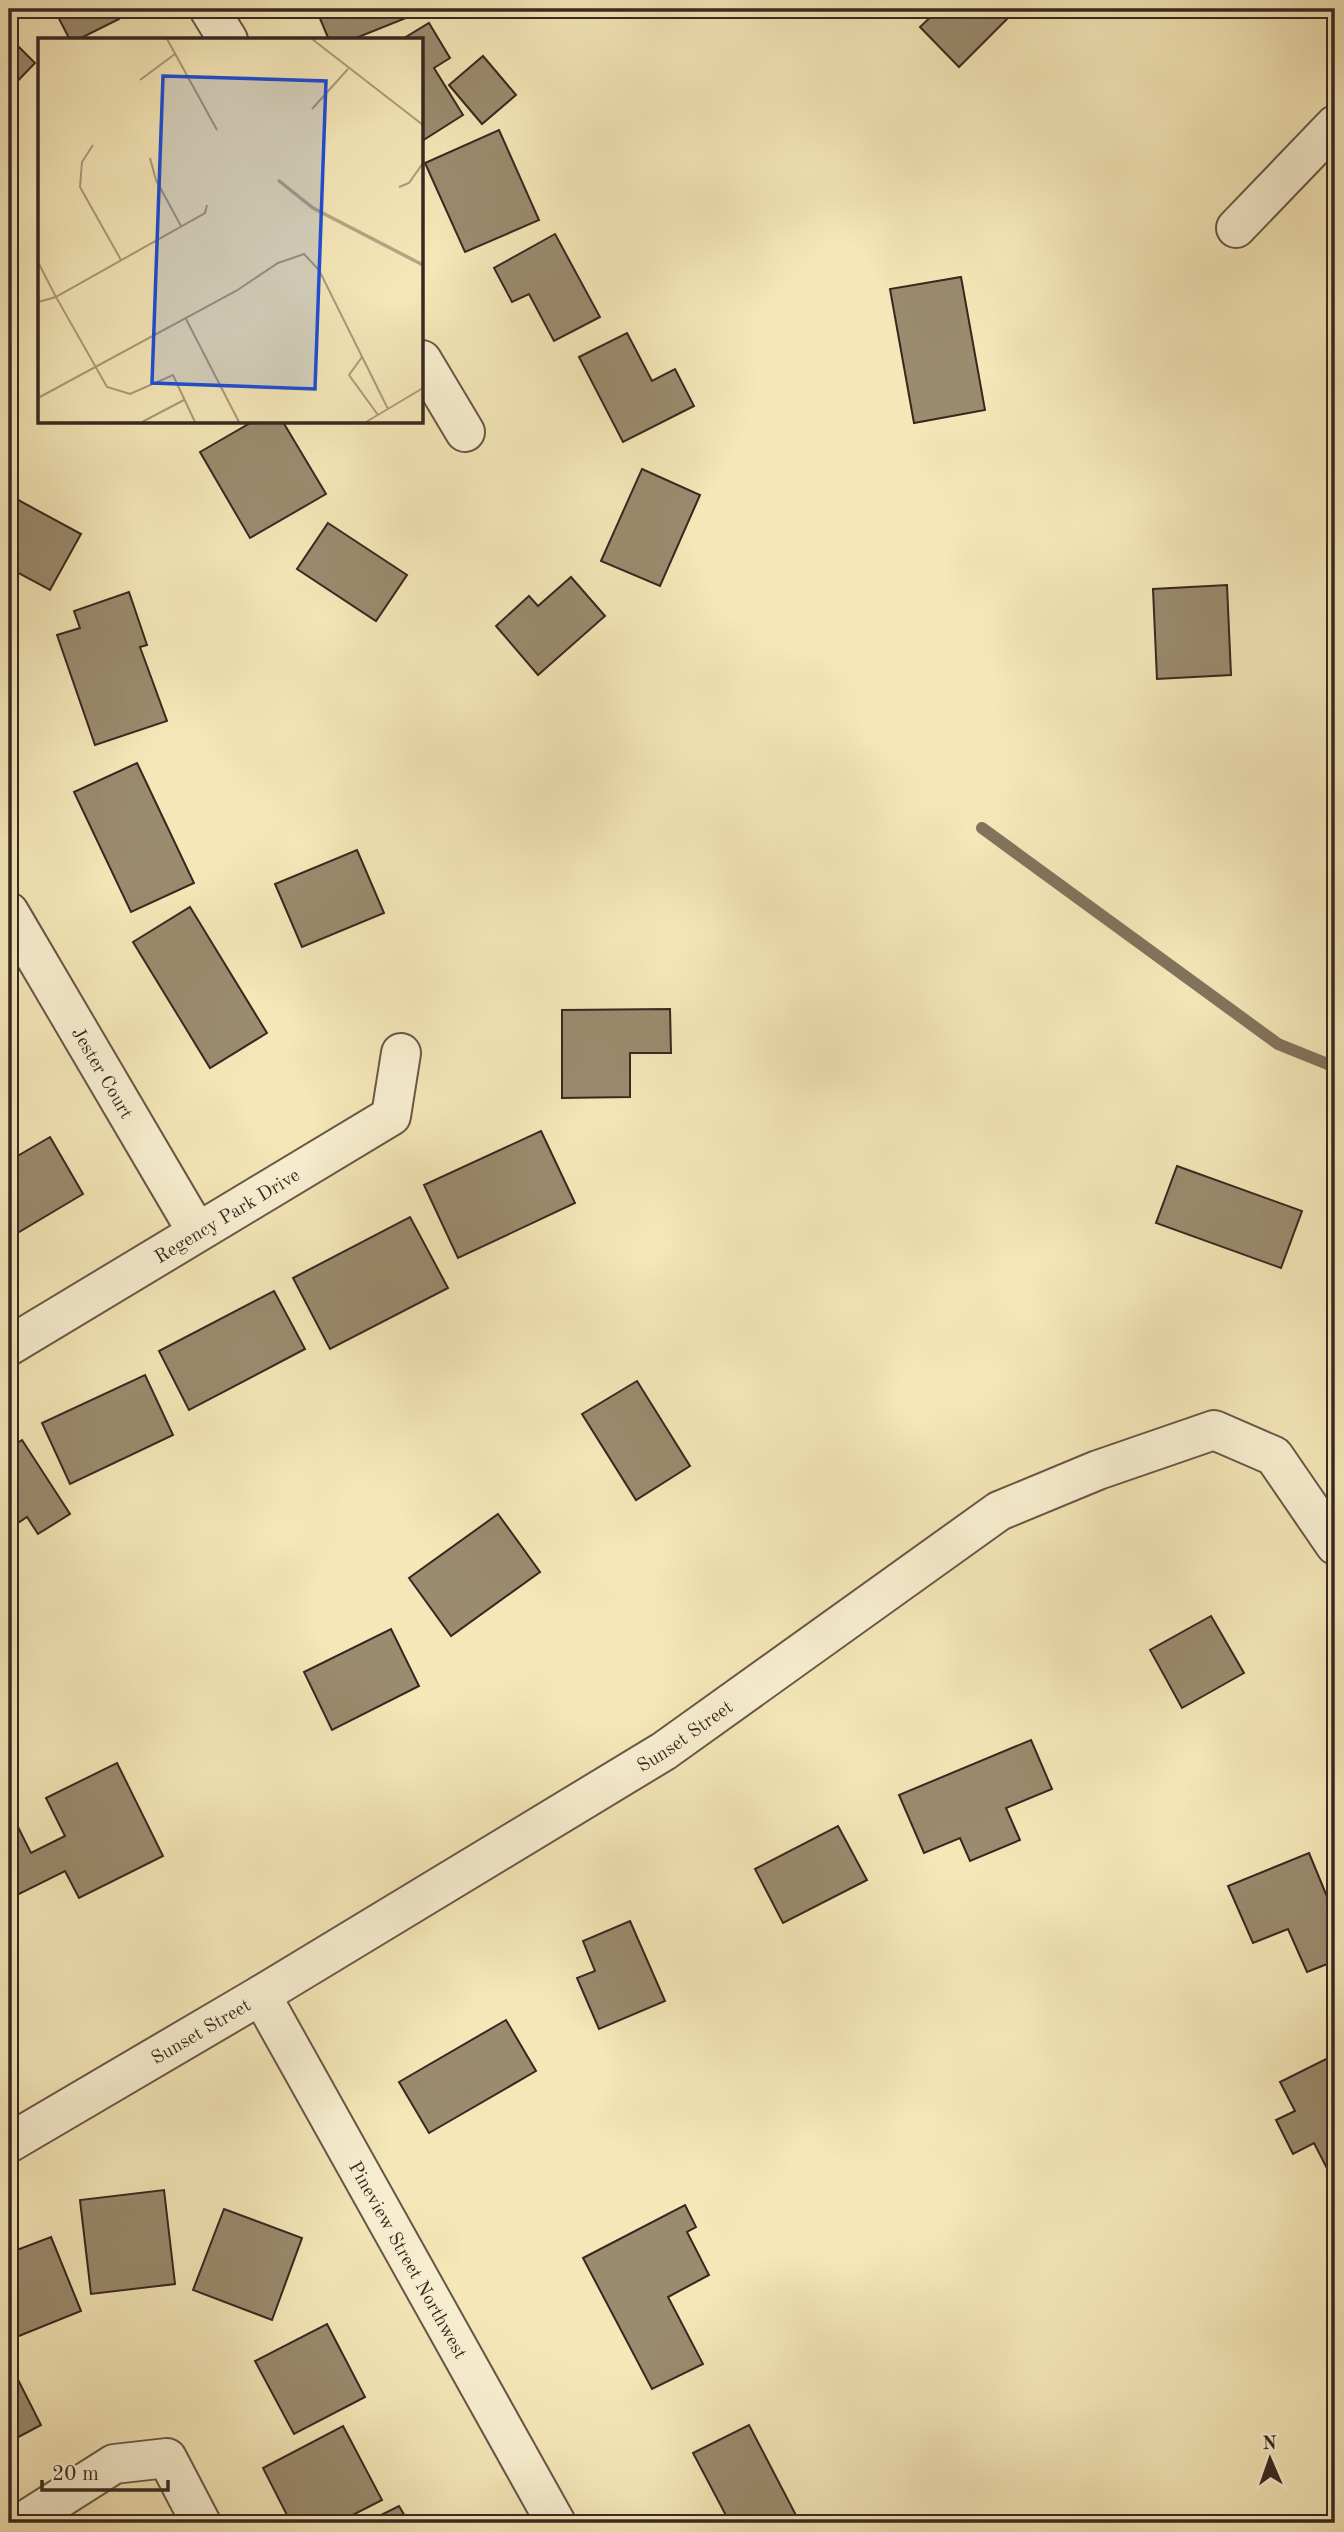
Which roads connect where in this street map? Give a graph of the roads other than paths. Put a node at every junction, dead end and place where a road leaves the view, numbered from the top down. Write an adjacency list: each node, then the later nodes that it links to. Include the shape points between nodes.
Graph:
1 (209, 9): 2 (street)
2 (227, 38)
3 (1335, 125): 4 (street)
4 (1236, 228)
5 (424, 363): 6 (street)
6 (465, 432)
7 (9, 912): 9 (street, Jester Court)
8 (401, 1053): 9 (street, Regency Park Drive, via 391,1116)
9 (197, 1232): 10 (street, Regency Park Drive)
10 (9, 1346)
11 (1335, 1545): 12 (street, Sunset Street, via 1274,1456 1214,1430 999,1511 664,1751)
12 (261, 1995): 13 (street, Sunset Street); 16 (street, Pineview Street Northwest)
13 (9, 2143)
14 (21, 2523): 15 (street, via 114,2465 167,2458)
15 (201, 2523)
16 (556, 2523)

